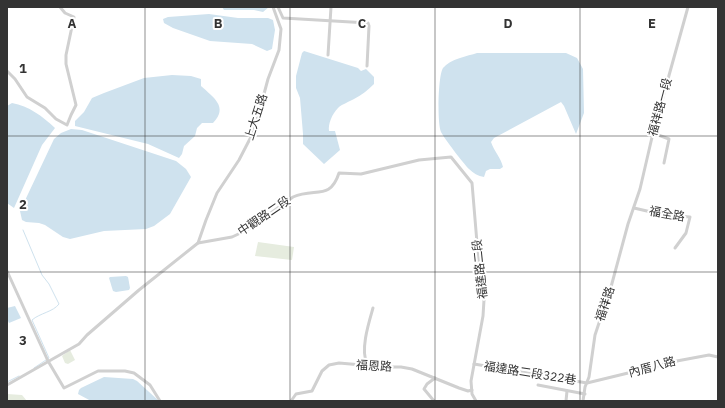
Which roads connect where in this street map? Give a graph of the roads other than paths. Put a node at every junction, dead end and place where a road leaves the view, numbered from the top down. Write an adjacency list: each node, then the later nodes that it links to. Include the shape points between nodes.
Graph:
1 (60, 7): 11 (street, via 74,17 66,64 76,105 67,125 56,120 45,108 27,97 16,79)
2 (273, 7): 7 (street, 上大五路)
3 (278, 7): 6 (street)
4 (331, 7): 8 (street)
5 (688, 7): 12 (street, 福祥路一段)
6 (280, 14): 7 (street); 8 (street, via 283,18)
7 (278, 18): 16 (street, 上大五路, via 281,29 279,50 268,79 252,138 217,193)
8 (330, 21): 9 (street); 10 (street, via 368,23)
9 (328, 55)
10 (367, 66)
11 (7, 71)
12 (653, 133): 13 (street, via 669,139); 15 (street, 福祥路一段)
13 (664, 163)
14 (472, 183): 16 (street, 中觀路二段, via 451,157 419,160 361,174 339,173 336,183 326,191 301,193 247,230 232,237); 23 (street, 福達路二段, via 484,300)
15 (634, 208): 17 (street, 福全路, via 679,218 690,217 686,233); 25 (street, 福祥路, via 595,335)
16 (198, 243): 21 (street, 中觀路二段, via 139,290 79,344)
17 (674, 248)
18 (7, 271): 21 (street)
19 (373, 308): 22 (street, via 366,331 364,358)
20 (718, 357): 25 (street, 內厝八路, via 709,355 666,363)
21 (48, 361): 26 (street, 中觀路二段); 31 (street, via 64,388 98,371 125,371 134,373 150,385)
22 (367, 363): 24 (street, 福恩路, via 401,366); 32 (street, 福恩路, via 329,365 322,371 312,391 296,394)
23 (474, 364): 25 (street, 福達路二段322巷); 28 (street, 福達路二段, via 470,381)
24 (435, 378): 28 (street, 福恩路, via 468,391); 33 (street, via 424,389)
25 (587, 382): 30 (street, 福祥路)
26 (7, 385)
27 (538, 385): 29 (street)
28 (472, 390): 34 (street, 福達路二段)
29 (567, 391): 30 (street); 35 (street)
30 (585, 394): 36 (street, 福祥路)
31 (160, 401)
32 (290, 401)
33 (434, 401)
34 (476, 401)
35 (566, 401)
36 (584, 401)

